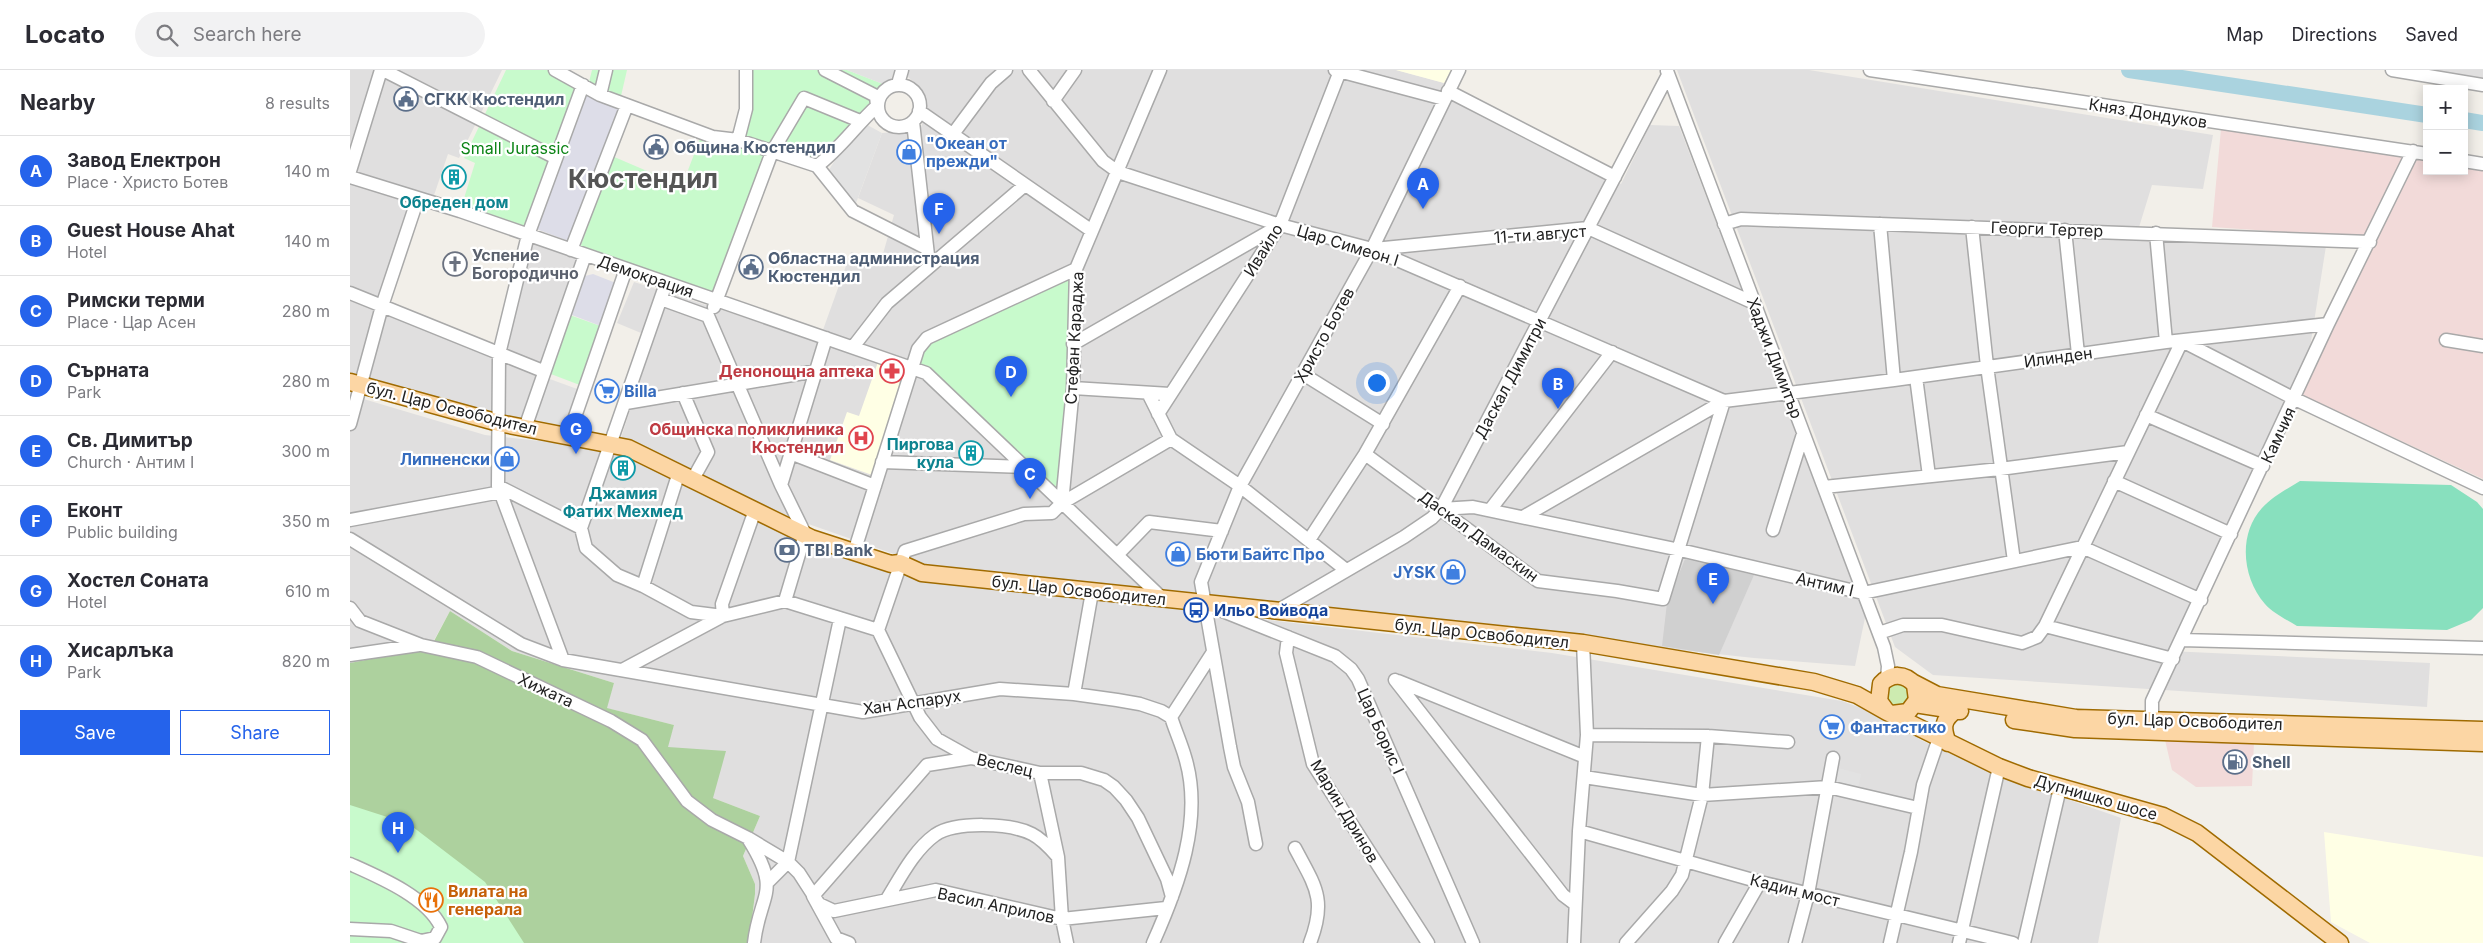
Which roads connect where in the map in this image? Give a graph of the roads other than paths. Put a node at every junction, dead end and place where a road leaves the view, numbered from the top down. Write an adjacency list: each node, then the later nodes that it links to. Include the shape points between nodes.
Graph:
1 (382, 70): 31 (street); 35 (street)
2 (556, 70): 17 (street)
3 (606, 70): 19 (street)
4 (746, 70): 27 (street, via 746,109)
5 (825, 70): 23 (street, via 876,96)
6 (902, 70): 16 (street)
7 (1006, 70): 26 (street, via 991,83)
8 (1029, 70): 21 (street, Цар Симеон I)
9 (1075, 70): 21 (street)
10 (1160, 70): 36 (street, Стефан Караджа)
11 (1459, 70): 20 (street, Христо Ботев)
12 (1870, 70): 28 (street, Княз Дондуков)
13 (2392, 70): 18 (street)
14 (1338, 71): 20 (street); 43 (street, Ивайло)
15 (1667, 73): 38 (street, Даскал Димитри); 41 (street, Хаджи Димитър)
16 (898, 84): 23 (street, via 881,94); 24 (street, via 915,92 918,98)
17 (583, 85): 19 (street); 31 (street)
18 (2483, 85)
19 (600, 95): 22 (street)
20 (1446, 95): 38 (street); 52 (street, Христо Ботев)
21 (1053, 101): 36 (street, Цар Симеон I, via 1103,161)
22 (627, 105): 27 (street, via 713,137); 53 (street)
23 (877, 106): 24 (street, via 882,119 894,126 907,125); 25 (street)
24 (916, 116): 26 (street); 51 (street)
25 (860, 121): 29 (street, via 804,98); 34 (street, via 834,153)
26 (953, 134): 39 (street)
27 (738, 140): 29 (street)
28 (2413, 151): 30 (street, Княз Дондуков); 50 (street, Камчия)
29 (772, 152): 34 (street); 62 (street)
30 (2423, 153)
31 (556, 158): 49 (street)
32 (2468, 162): 33 (street)
33 (2483, 164)
34 (817, 166): 51 (street, via 853,211)
35 (350, 171)
36 (1118, 172): 43 (street, Цар Симеон I); 47 (street, Стефан Караджа)
37 (350, 177): 40 (street, Демокрация)
38 (1616, 177): 45 (street, Даскал Димитри)
39 (1025, 185): 47 (street); 55 (street)
40 (418, 198): 49 (street, Демокрация); 64 (street)
41 (1724, 224): 42 (street, Георги Тертер, via 1741,219); 63 (street, Хаджи Димитър)
42 (1880, 224): 44 (street, Георги Тертер); 84 (street)
43 (1280, 225): 52 (street, Цар Симеон I); 72 (street); 90 (street, Ивайло)
44 (1972, 227): 46 (street, Георги Тертер); 78 (street)
45 (1588, 228): 52 (street, 11-ти август); 63 (street, 11-ти август); 66 (street, Даскал Димитри)
46 (2064, 230): 48 (street, Георги Тертер); 77 (street)
47 (1092, 231): 57 (street, Стефан Караджа)
48 (2156, 233): 50 (street, Георги Тертер); 71 (street)
49 (528, 235): 53 (street, Демокрация); 76 (street)
50 (2370, 242): 67 (street, Камчия)
51 (926, 248): 55 (street)
52 (1372, 249): 59 (street, Цар Симеон I); 82 (street, Христо Ботев)
53 (572, 250): 54 (street, Демокрация)
54 (585, 255): 56 (street, Демокрация); 80 (street)
55 (929, 264): 74 (street, via 887,303)
56 (626, 269): 58 (street, Демокрация); 102 (street)
57 (1076, 269): 72 (street, Стефан Караджа); 79 (street, via 932,334 918,349)
58 (667, 283): 61 (street); 62 (street, Демокрация)
59 (1460, 286): 66 (street, Цар Симеон I); 99 (street)
60 (350, 293): 64 (street)
61 (661, 299): 65 (street); 94 (street)
62 (718, 301): 65 (street); 68 (street, Демокрация)
63 (1754, 303): 91 (street, Хаджи Димитър)
64 (382, 306): 76 (street); 85 (street)
65 (708, 316): 86 (street)
66 (1540, 321): 75 (street, Цар Симеон I); 122 (street, Даскал Димитри)
67 (2328, 324): 70 (street, Илинден); 92 (street, Камчия)
68 (826, 338): 74 (street, Демокрация); 81 (street)
69 (2446, 340): 73 (street)
70 (2182, 341): 71 (street, Илинден); 92 (street); 96 (street)
71 (2166, 342): 77 (street, Илинден)
72 (1073, 344): 87 (street, Стефан Караджа)
73 (2483, 346)
74 (853, 347): 79 (street, Демокрация)
75 (1612, 352): 93 (street, Цар Симеон I); 124 (street)
76 (499, 354): 80 (street); 97 (street)
77 (2078, 354): 78 (street, Илинден)
78 (1987, 366): 83 (street, Илинден); 111 (street)
79 (912, 368): 108 (street); 110 (street, Демокрация, via 926,373)
80 (543, 371): 100 (street)
81 (816, 371): 86 (street); 106 (street)
82 (1303, 374): 99 (street); 117 (street, Христо Ботев)
83 (1916, 377): 84 (street, Илинден); 113 (street)
84 (1894, 380): 91 (street, Илинден)
85 (356, 383): 97 (main road, бул. Цар Освободител); 98 (street)
86 (738, 384): 88 (street); 115 (street)
87 (1073, 388): 89 (street); 121 (street, Стефан Караджа)
88 (683, 393): 94 (street); 112 (street, via 708,452)
89 (1148, 393): 90 (street); 95 (street)
90 (1170, 394): 95 (street, Ивайло)
91 (1788, 394): 93 (street, Илинден); 101 (street, Хаджи Димитър)
92 (2295, 399): 109 (street, Камчия); 119 (street)
93 (1724, 400): 125 (street); 136 (street)
94 (626, 403): 104 (street)
95 (1158, 414): 103 (street)
96 (2146, 415): 105 (street); 109 (street)
97 (499, 423): 100 (main road, бул. Цар Освободител); 120 (street)
98 (350, 424)
99 (1383, 424): 107 (street)
100 (525, 428): 102 (main road, бул. Цар Освободител)
101 (1804, 434): 118 (street, Хаджи Димитър); 128 (street)
102 (568, 437): 104 (main road, бул. Цар Освободител)
103 (1171, 439): 117 (street); 121 (street)
104 (612, 444): 112 (main road, бул. Цар Освободител, via 643,454); 127 (street)
105 (2128, 452): 111 (street); 114 (street)
106 (790, 453): 115 (street); 116 (street)
107 (1365, 454): 122 (street, Даскал Дамаскин); 133 (street)
108 (882, 462): 110 (street); 116 (street)
109 (2263, 466): 131 (street, Камчия)
110 (1025, 467): 121 (street, Демокрация)
111 (2000, 469): 113 (street); 138 (street)
112 (686, 476): 123 (main road, бул. Цар Освободител); 141 (street)
113 (1929, 476): 118 (street)
114 (2114, 481): 131 (street); 135 (street)
115 (781, 485): 130 (street)
116 (875, 486): 134 (street)
117 (1240, 486): 129 (street, Христо Ботев); 133 (street)
118 (1824, 487): 143 (street, Хаджи Димитър)
119 (2483, 488)
120 (500, 489): 126 (street); 127 (street); 164 (street)
121 (1062, 503): 137 (street, Демокрация); 139 (street, via 1052,513 1024,514 905,551)
122 (1440, 509): 124 (street, Антим I, via 1473,506); 136 (street, Даскал Дамаскин, via 1538,581 1663,599); 140 (street, Даскал Димитри, via 1404,537)
123 (755, 510): 130 (main road, бул. Цар Освободител); 150 (street, via 722,604)
124 (1490, 510): 125 (street, Антим I)
125 (1523, 517): 136 (street, Антим I)
126 (350, 520)
127 (581, 528): 141 (street, via 586,548 617,575)
128 (1774, 530)
129 (1222, 531): 137 (street, via 1149,522); 147 (street, Христо Ботев, via 1201,582)
130 (805, 534): 134 (main road, via 814,533); 139 (main road, бул. Цар Освободител, via 891,564); 146 (street)
131 (2231, 534): 145 (street, Камчия)
132 (350, 539): 164 (street, Хан Аспарух, via 521,644)
133 (1309, 540): 140 (street)
134 (856, 546): 139 (main road)
135 (2082, 547): 138 (street, Антим I); 145 (street); 152 (street)
136 (1680, 550): 143 (street, Антим I)
137 (1118, 555): 144 (street, Демокрация)
138 (2014, 561): 143 (street, Антим I)
139 (900, 563): 142 (main road, бул. Цар Освободител, via 922,573); 153 (street)
140 (1346, 570): 149 (street, Даскал Димитри)
141 (643, 586): 150 (street, via 691,612)
142 (1092, 592): 144 (main road, бул. Цар Освободител); 169 (street)
143 (1863, 593): 154 (street, Хаджи Димитър)
144 (1163, 599): 147 (main road, бул. Цар Освободител)
145 (2200, 600): 156 (street, Камчия)
146 (785, 601): 150 (street); 151 (street)
147 (1204, 603): 149 (main road, бул. Цар Освободител); 155 (street, Цар Борис I); 161 (street, Христо Ботев)
148 (350, 608): 158 (street, Хижата, via 360,621)
149 (1277, 611): 157 (main road, бул. Цар Освободител)
150 (723, 616): 165 (street)
151 (840, 619): 153 (street); 171 (street)
152 (2045, 626): 154 (street, via 2037,637 2022,644 1942,625 1902,625); 163 (street)
153 (878, 630): 170 (street, Веслец)
154 (1879, 633): 159 (street, Хаджи Димитър)
155 (1288, 637): 218 (street, Марин Дринов, via 1286,653 1313,764); 219 (street, Цар Борис I, via 1335,656 1358,679)
156 (2181, 640): 160 (street); 163 (street, Камчия)
157 (1583, 644): 168 (main road, бул. Цар Освободител); 178 (street)
158 (422, 645): 162 (street); 193 (street, Хижата, via 477,657 611,721 642,740 687,801)
159 (1884, 647): 166 (street, via 1893,663); 167 (street, via 1888,666)
160 (2483, 648)
161 (1213, 652): 175 (street); 196 (street, Христо Ботев, via 1234,767 1248,802)
162 (350, 655)
163 (2173, 659): 176 (street, Камчия, via 2152,701)
164 (563, 660): 165 (street, Хан Аспарух)
165 (622, 670): 171 (street, Хан Аспарух)
166 (1910, 680): 167 (main road, via 1895,675); 172 (main road, via 1917,693); 176 (main road, бул. Цар Освободител, via 1937,695 1977,703 2076,718)
167 (1884, 682): 168 (main road, via 1858,689); 174 (main road, via 1879,701)
168 (1837, 688): 174 (main road, Дупнишко шосе)
169 (1074, 694): 170 (street, Хан Аспарух, via 1000,689); 175 (street, Хан Аспарух, via 1140,704)
170 (914, 703): 171 (street, Хан Аспарух, via 863,712); 184 (street, Веслец, via 937,739)
171 (821, 704): 200 (street)
172 (1915, 705): 173 (main road, бул. Цар Освободител); 174 (main road, via 1905,714); 180 (main road)
173 (1956, 710): 180 (main road, via 1944,721); 182 (main road, бул. Цар Освободител, via 2075,729)
174 (1890, 713): 180 (main road, Дупнишко шосе)
175 (1171, 717): 207 (street, via 1186,757 1191,792 1188,841)
176 (2152, 720): 177 (main road, бул. Цар Освободител)
177 (2483, 730)
178 (1587, 735): 179 (street); 183 (street)
179 (1708, 736): 181 (street); 191 (street)
180 (1944, 740): 186 (main road, Дупнишко шосе); 192 (street, via 1923,785)
181 (1788, 742)
182 (2483, 743)
183 (1585, 757): 188 (street); 208 (street, via 1395,680 1563,896)
184 (971, 758): 187 (street, Веслец); 205 (street, via 927,764)
185 (1833, 758): 189 (street)
186 (1999, 767): 190 (main road, Дупнишко шосе); 212 (street)
187 (1040, 773): 198 (street); 207 (street, Веслец, via 1081,773 1104,780 1114,787 1138,818 1167,879)
188 (1584, 777): 191 (street); 194 (street)
189 (1828, 788): 191 (street); 192 (street); 204 (street)
190 (2060, 788): 226 (street); 227 (main road, Дупнишко шосе, via 2124,803 2163,816 2197,833)
191 (1702, 795): 199 (street)
192 (1918, 808): 209 (street)
193 (712, 820): 195 (street, Васил Априлов)
194 (1579, 831): 199 (street, Кадин мост); 208 (street)
195 (748, 838): 200 (street, Васил Априлов); 202 (street, via 763,863)
196 (1256, 844)
197 (1295, 848): 217 (street, via 1319,897)
198 (1058, 857): 206 (street, via 1034,835 1017,828 998,825 951,828 936,834 920,848); 210 (street)
199 (1686, 861): 203 (street, Кадин мост); 221 (street, via 1672,891)
200 (788, 862): 202 (street); 205 (street, Васил Априлов)
201 (350, 864): 211 (street, via 379,877 426,906 441,927 435,938 421,942 391,931)
202 (768, 882): 213 (street)
203 (1760, 882): 204 (street, Кадин мост); 222 (street)
204 (1808, 894): 209 (street, Кадин мост); 223 (street)
205 (813, 896): 206 (street, Васил Априлов, via 819,904 834,911); 214 (street, via 836,938)
206 (886, 899): 210 (street, Васил Априлов, via 936,890)
207 (1169, 902): 210 (street, Васил Априлов); 216 (street)
208 (1575, 904): 220 (street)
209 (1897, 915): 212 (street, Кадин мост); 224 (street)
210 (1062, 919): 215 (street)
211 (350, 928)
212 (1961, 937): 225 (street, Кадин мост)
213 (754, 943)
214 (849, 943)
215 (1067, 943)
216 (1153, 943)
217 (1310, 943)
218 (1428, 943)
219 (1473, 943)
220 (1574, 943)
221 (1626, 943)
222 (1725, 943)
223 (1796, 943)
224 (1890, 943)
225 (2012, 943)
226 (2024, 943)
227 (2340, 943)

